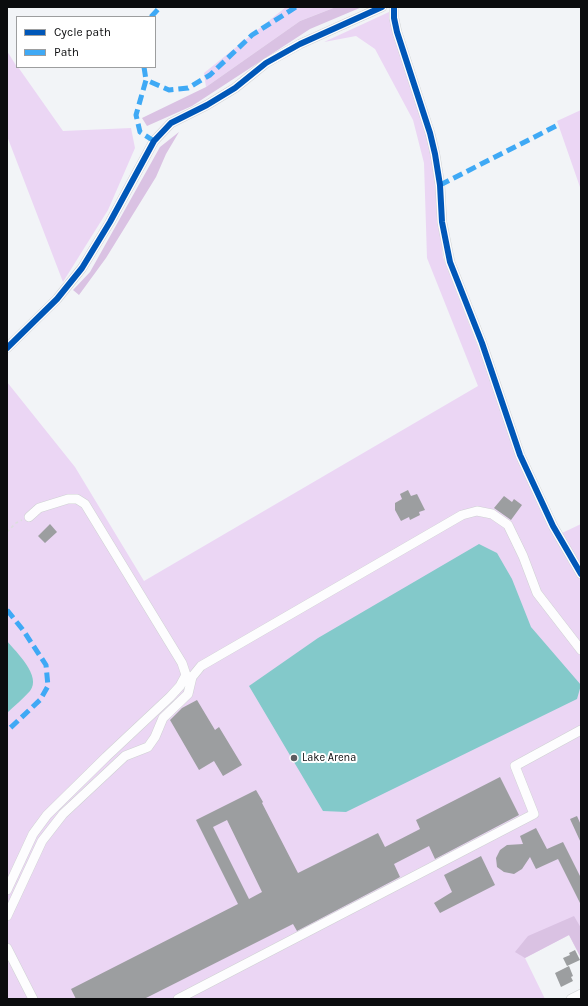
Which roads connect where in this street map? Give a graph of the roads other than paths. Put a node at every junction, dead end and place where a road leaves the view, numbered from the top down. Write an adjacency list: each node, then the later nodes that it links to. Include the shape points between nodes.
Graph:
1 (382, 7): 3 (street, via 300,44 266,64 235,88 171,124 154,141 82,268 57,299)
2 (394, 7): 5 (street, via 397,32 435,154 442,222 450,262 482,343 520,455 553,526)
3 (7, 348)
4 (29, 517): 8 (street, via 38,508 68,499 77,499 85,504 182,664 186,675 170,697 47,815 33,834)
5 (581, 574)
6 (581, 650): 9 (street, via 538,593 508,525 492,514 477,511 462,515 201,666 192,678 188,694 163,718 148,747 125,756 63,814 42,841)
7 (581, 730): 13 (street, via 515,766 534,814)
8 (7, 890)
9 (7, 916)
10 (7, 948): 12 (street)
11 (581, 994): 14 (street)
12 (33, 999)
13 (178, 999)
14 (571, 999)

